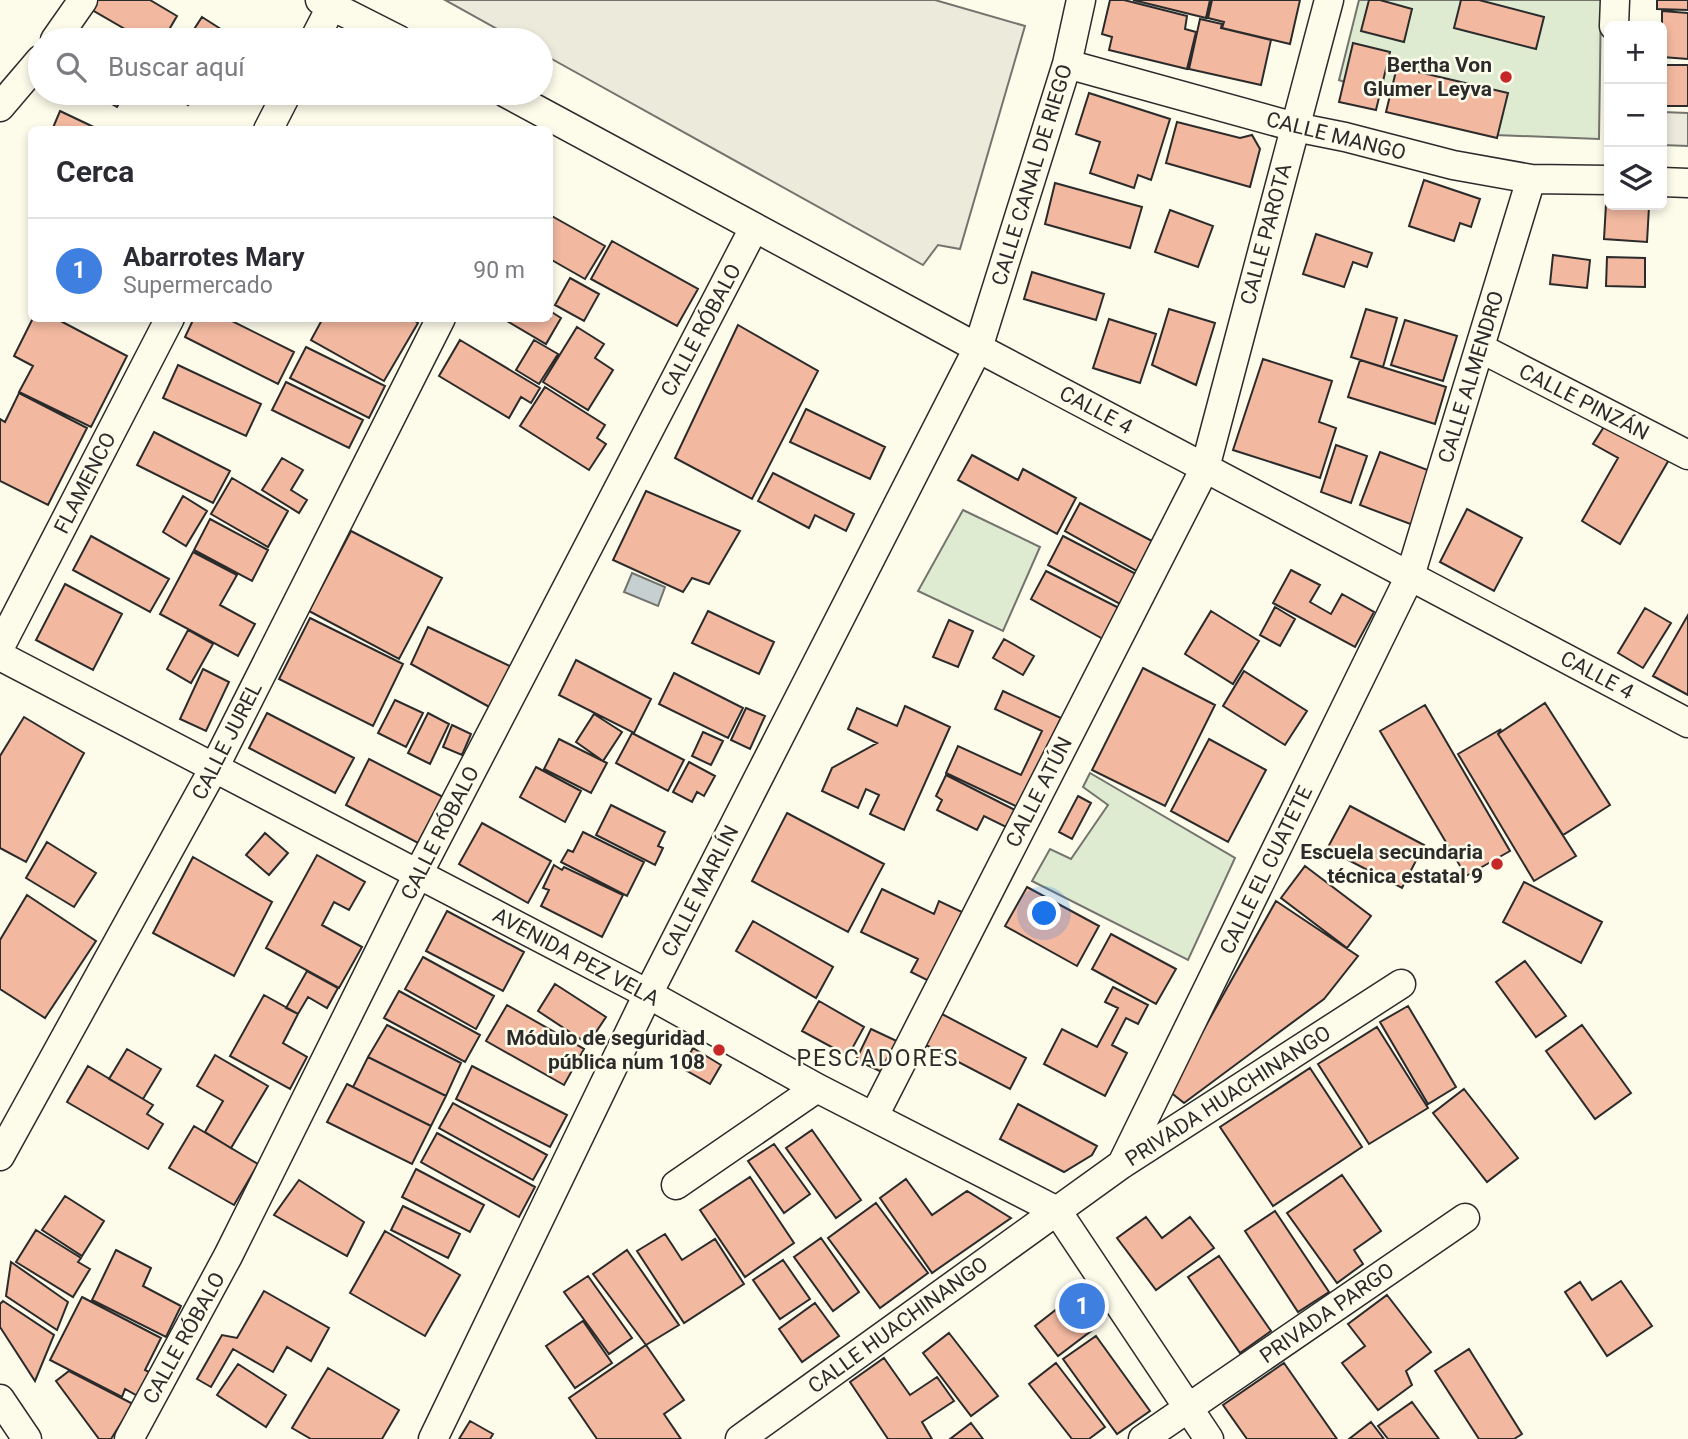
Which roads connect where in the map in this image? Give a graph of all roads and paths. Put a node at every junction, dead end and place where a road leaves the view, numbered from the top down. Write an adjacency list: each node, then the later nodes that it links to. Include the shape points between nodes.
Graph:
1 (83, 0): 7 (street)
2 (1081, 0): 10 (street, CALLE CANAL DE RIEGO)
3 (1329, 0): 18 (street, CALLE PAROTA)
4 (1615, 0): 6 (street)
5 (326, 3): 8 (street); 9 (street)
6 (1614, 21)
7 (63, 28)
8 (318, 28)
9 (375, 28)
10 (1066, 64): 18 (street, CALLE MANGO); 26 (street, CALLE CANAL DE RIEGO)
11 (28, 74): 14 (street)
12 (281, 105): 16 (street)
13 (521, 105): 15 (street, CALLE 4)
14 (0, 107)
15 (541, 121)
16 (270, 126)
17 (553, 127): 23 (street, CALLE 4)
18 (1294, 127): 19 (street, CALLE MANGO, via 1453,165); 29 (street, CALLE PAROTA)
19 (1531, 178): 20 (street, CALLE MANGO); 27 (street, CALLE ALMENDRO)
20 (1604, 180)
21 (1667, 182): 22 (street)
22 (1688, 183)
23 (754, 228): 26 (street, CALLE 4); 35 (street, CALLE RÓBALO)
24 (168, 322): 31 (street, FLAMENCO)
25 (439, 322): 34 (street, CALLE JUREL)
26 (978, 348): 29 (street, CALLE 4); 37 (street, CALLE MARLÍN)
27 (1480, 348): 28 (street, CALLE PINZÁN); 30 (street, CALLE ALMENDRO)
28 (1688, 455)
29 (1205, 468): 30 (street, CALLE 4); 39 (street, CALLE ATÚN)
30 (1410, 576): 33 (street, CALLE 4); 41 (street, CALLE EL CUATETE)
31 (0, 647)
32 (0, 656): 34 (street, AVENIDA PEZ VELA)
33 (1688, 723)
34 (214, 768): 35 (street, AVENIDA PEZ VELA); 40 (street, CALLE JUREL)
35 (418, 874): 37 (street, AVENIDA PEZ VELA); 48 (street, CALLE RÓBALO, via 228,1256)
36 (1401, 984): 41 (street, PRIVADA HUACHINANGO)
37 (648, 994): 38 (street, AVENIDA PEZ VELA); 49 (street, CALLE MARLÍN)
38 (817, 1088): 39 (street, AVENIDA PEZ VELA); 42 (street)
39 (874, 1116): 43 (street, AVENIDA PEZ VELA)
40 (0, 1156)
41 (1122, 1164): 43 (street, PRIVADA HUACHINANGO)
42 (676, 1185)
43 (1057, 1211): 46 (street, AVENIDA PEZ VELA); 50 (street, CALLE HUACHINANGO)
44 (1465, 1218): 46 (street, PRIVADA PARGO)
45 (0, 1399): 47 (street)
46 (1189, 1409): 51 (street, PRIVADA PARGO); 52 (street, AVENIDA PEZ VELA)
47 (27, 1439)
48 (129, 1439)
49 (433, 1439)
50 (740, 1439)
51 (1143, 1439)
52 (1209, 1439)

